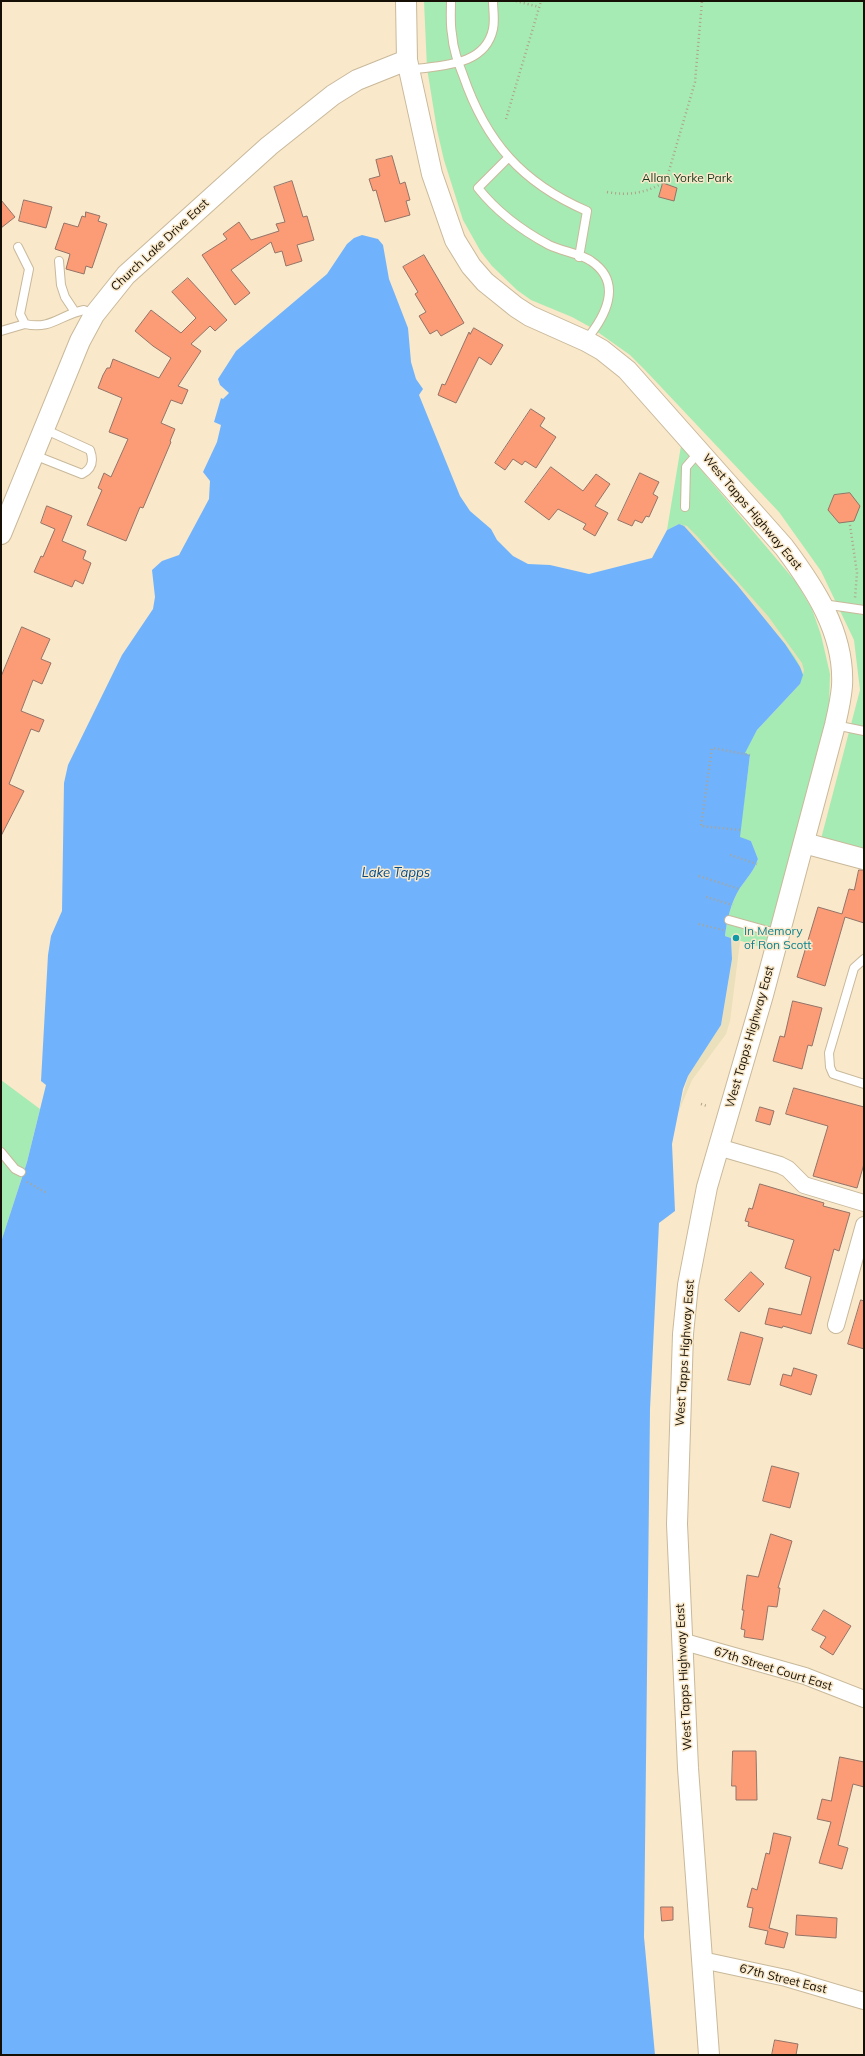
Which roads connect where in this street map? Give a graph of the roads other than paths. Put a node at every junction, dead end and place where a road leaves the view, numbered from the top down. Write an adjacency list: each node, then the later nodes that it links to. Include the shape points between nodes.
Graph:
1 (406, 1): 5 (street, West Tapps Highway East)
2 (451, 1): 4 (lane, via 452,34)
3 (493, 1): 4 (lane, via 494,26 488,42 477,55)
4 (458, 63): 5 (lane); 6 (lane, via 476,110 494,141)
5 (408, 65): 10 (street, Church Lake Drive East, via 357,80 339,92 269,146); 13 (street, West Tapps Highway East, via 432,174 455,240 471,266 485,282 516,307)
6 (508, 158): 8 (lane, via 552,194 587,211); 8 (lane, via 478,188 489,202 517,226 550,246)
7 (18, 247): 11 (lane, via 29,270 20,314)
8 (579, 257): 13 (lane, via 590,260 601,270 608,282 609,290 602,317)
9 (59, 261): 10 (lane, via 61,285 66,297)
10 (84, 314): 11 (lane, via 37,327); 14 (street, Church Lake Drive East, via 80,341)
11 (25, 324): 12 (lane)
12 (1, 331)
13 (586, 341): 15 (street, West Tapps Highway East, via 627,370)
14 (43, 429): 16 (street, Church Lake Drive East); 16 (lane, via 90,450 93,457 92,466 82,474)
15 (700, 451): 17 (lane, via 686,467); 19 (street, West Tapps Highway East, via 784,547)
16 (33, 454): 18 (street, Church Lake Drive East)
17 (685, 507)
18 (1, 534)
19 (822, 604): 20 (lane); 21 (street, West Tapps Highway East, via 833,629 842,668 842,686)
20 (864, 610)
21 (835, 725): 22 (lane); 23 (street, West Tapps Highway East)
22 (864, 732)
23 (804, 843): 24 (street); 26 (street, West Tapps Highway East)
24 (864, 859)
25 (729, 920): 26 (lane)
26 (779, 934): 29 (street, West Tapps Highway East)
27 (864, 959): 28 (lane, via 854,968 829,1053 833,1074)
28 (864, 1084)
29 (718, 1147): 32 (street, via 780,1165 788,1169 804,1185); 35 (street, West Tapps Highway East, via 695,1244 683,1334 677,1524)
30 (1, 1152): 31 (lane)
31 (21, 1175)
32 (864, 1203)
33 (864, 1225): 34 (street)
34 (836, 1325)
35 (681, 1642): 36 (street, 67th Street Court East, via 805,1676); 37 (street, West Tapps Highway East)
36 (864, 1699)
37 (702, 1960): 38 (street, 67th Street East, via 786,1978); 39 (street, West Tapps Highway East)
38 (864, 2001)
39 (709, 2055)

